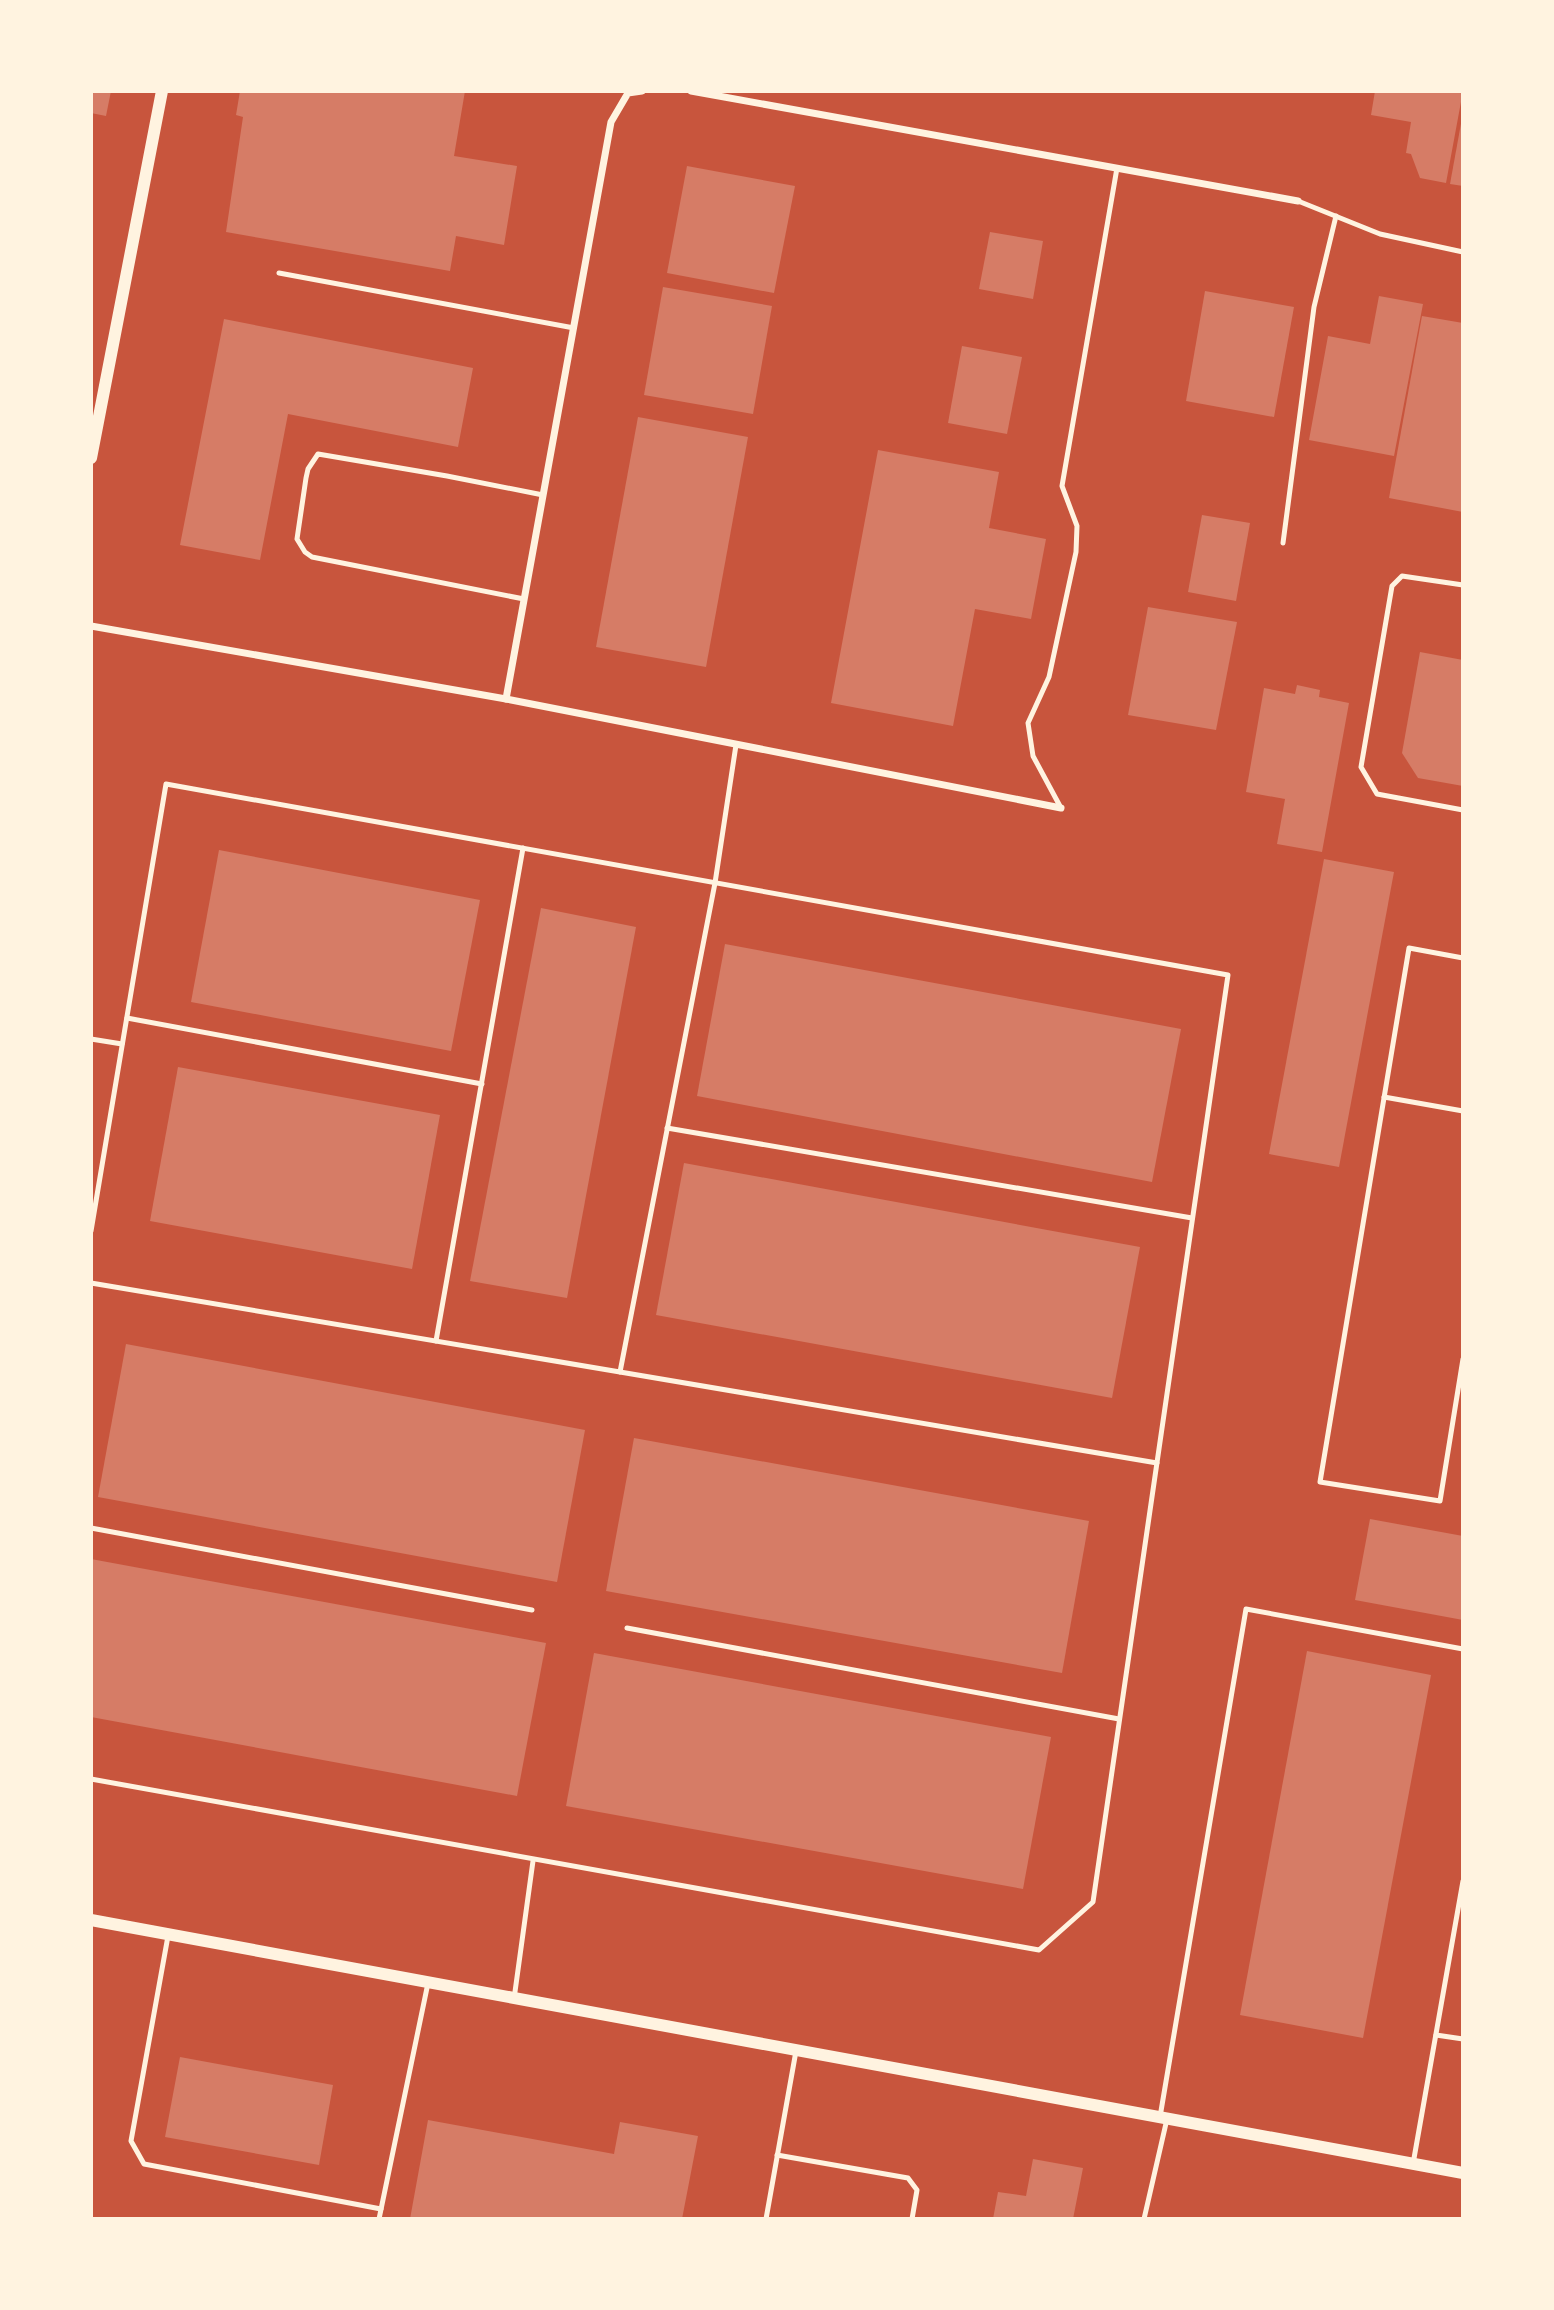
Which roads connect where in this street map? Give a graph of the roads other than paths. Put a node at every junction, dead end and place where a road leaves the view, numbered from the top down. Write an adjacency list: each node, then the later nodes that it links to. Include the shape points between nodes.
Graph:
1 (162, 91): 11 (street)
2 (642, 91): 4 (street)
3 (691, 91): 5 (street)
4 (626, 92): 10 (street, via 611,122)
5 (1117, 168): 6 (street); 19 (lane, via 1062,486 1077,526 1076,552 1049,677 1028,723 1033,757)
6 (1298, 201): 7 (lane)
7 (1336, 216): 8 (lane, via 1380,234); 13 (lane, via 1314,307)
8 (1463, 252)
9 (279, 273): 10 (lane)
10 (573, 328): 12 (street)
11 (91, 458)
12 (543, 495): 15 (street); 15 (lane, via 318,454 306,478 297,539 312,557)
13 (1283, 543)
14 (1463, 585): 20 (lane, via 1402,576 1392,586 1361,767 1377,794)
15 (524, 599): 17 (street)
16 (91, 626): 17 (street)
17 (506, 699): 18 (street)
18 (736, 744): 19 (street); 22 (lane)
19 (1061, 808)
20 (1463, 810)
21 (523, 848): 22 (lane); 24 (lane, via 166,784); 27 (lane)
22 (715, 883): 30 (lane); 31 (lane, via 1228,975)
23 (1463, 958): 28 (lane, via 1409,948)
24 (127, 1018): 26 (lane); 27 (lane)
25 (91, 1039): 26 (lane)
26 (122, 1044): 32 (lane)
27 (482, 1084): 34 (lane)
28 (1384, 1097): 29 (lane); 35 (lane, via 1320,1482 1440,1502)
29 (1463, 1111)
30 (667, 1128): 31 (lane); 36 (lane)
31 (1192, 1218): 37 (lane)
32 (91, 1231)
33 (91, 1283): 34 (lane)
34 (436, 1341): 36 (lane)
35 (1463, 1359)
36 (620, 1372): 37 (lane)
37 (1157, 1463): 42 (lane)
38 (91, 1528): 39 (lane)
39 (531, 1610)
40 (628, 1628): 42 (lane)
41 (1463, 1649): 53 (lane, via 1246,1609)
42 (1119, 1719): 44 (lane, via 1093,1902 1039,1950)
43 (91, 1779): 44 (lane)
44 (533, 1861): 49 (lane)
45 (1463, 1881): 50 (lane)
46 (91, 1920): 47 (street)
47 (168, 1934): 48 (street); 57 (lane, via 131,2141 144,2164)
48 (428, 1983): 49 (street); 57 (lane)
49 (514, 1999): 52 (street)
50 (1436, 2035): 51 (lane); 55 (lane)
51 (1463, 2039)
52 (796, 2051): 53 (street); 54 (lane)
53 (1163, 2119): 55 (street); 61 (lane)
54 (777, 2155): 59 (lane); 60 (lane, via 908,2178 917,2190)
55 (1413, 2164): 56 (street)
56 (1463, 2174)
57 (381, 2209): 58 (lane)
58 (379, 2219)
59 (766, 2219)
60 (912, 2219)
61 (1144, 2219)

